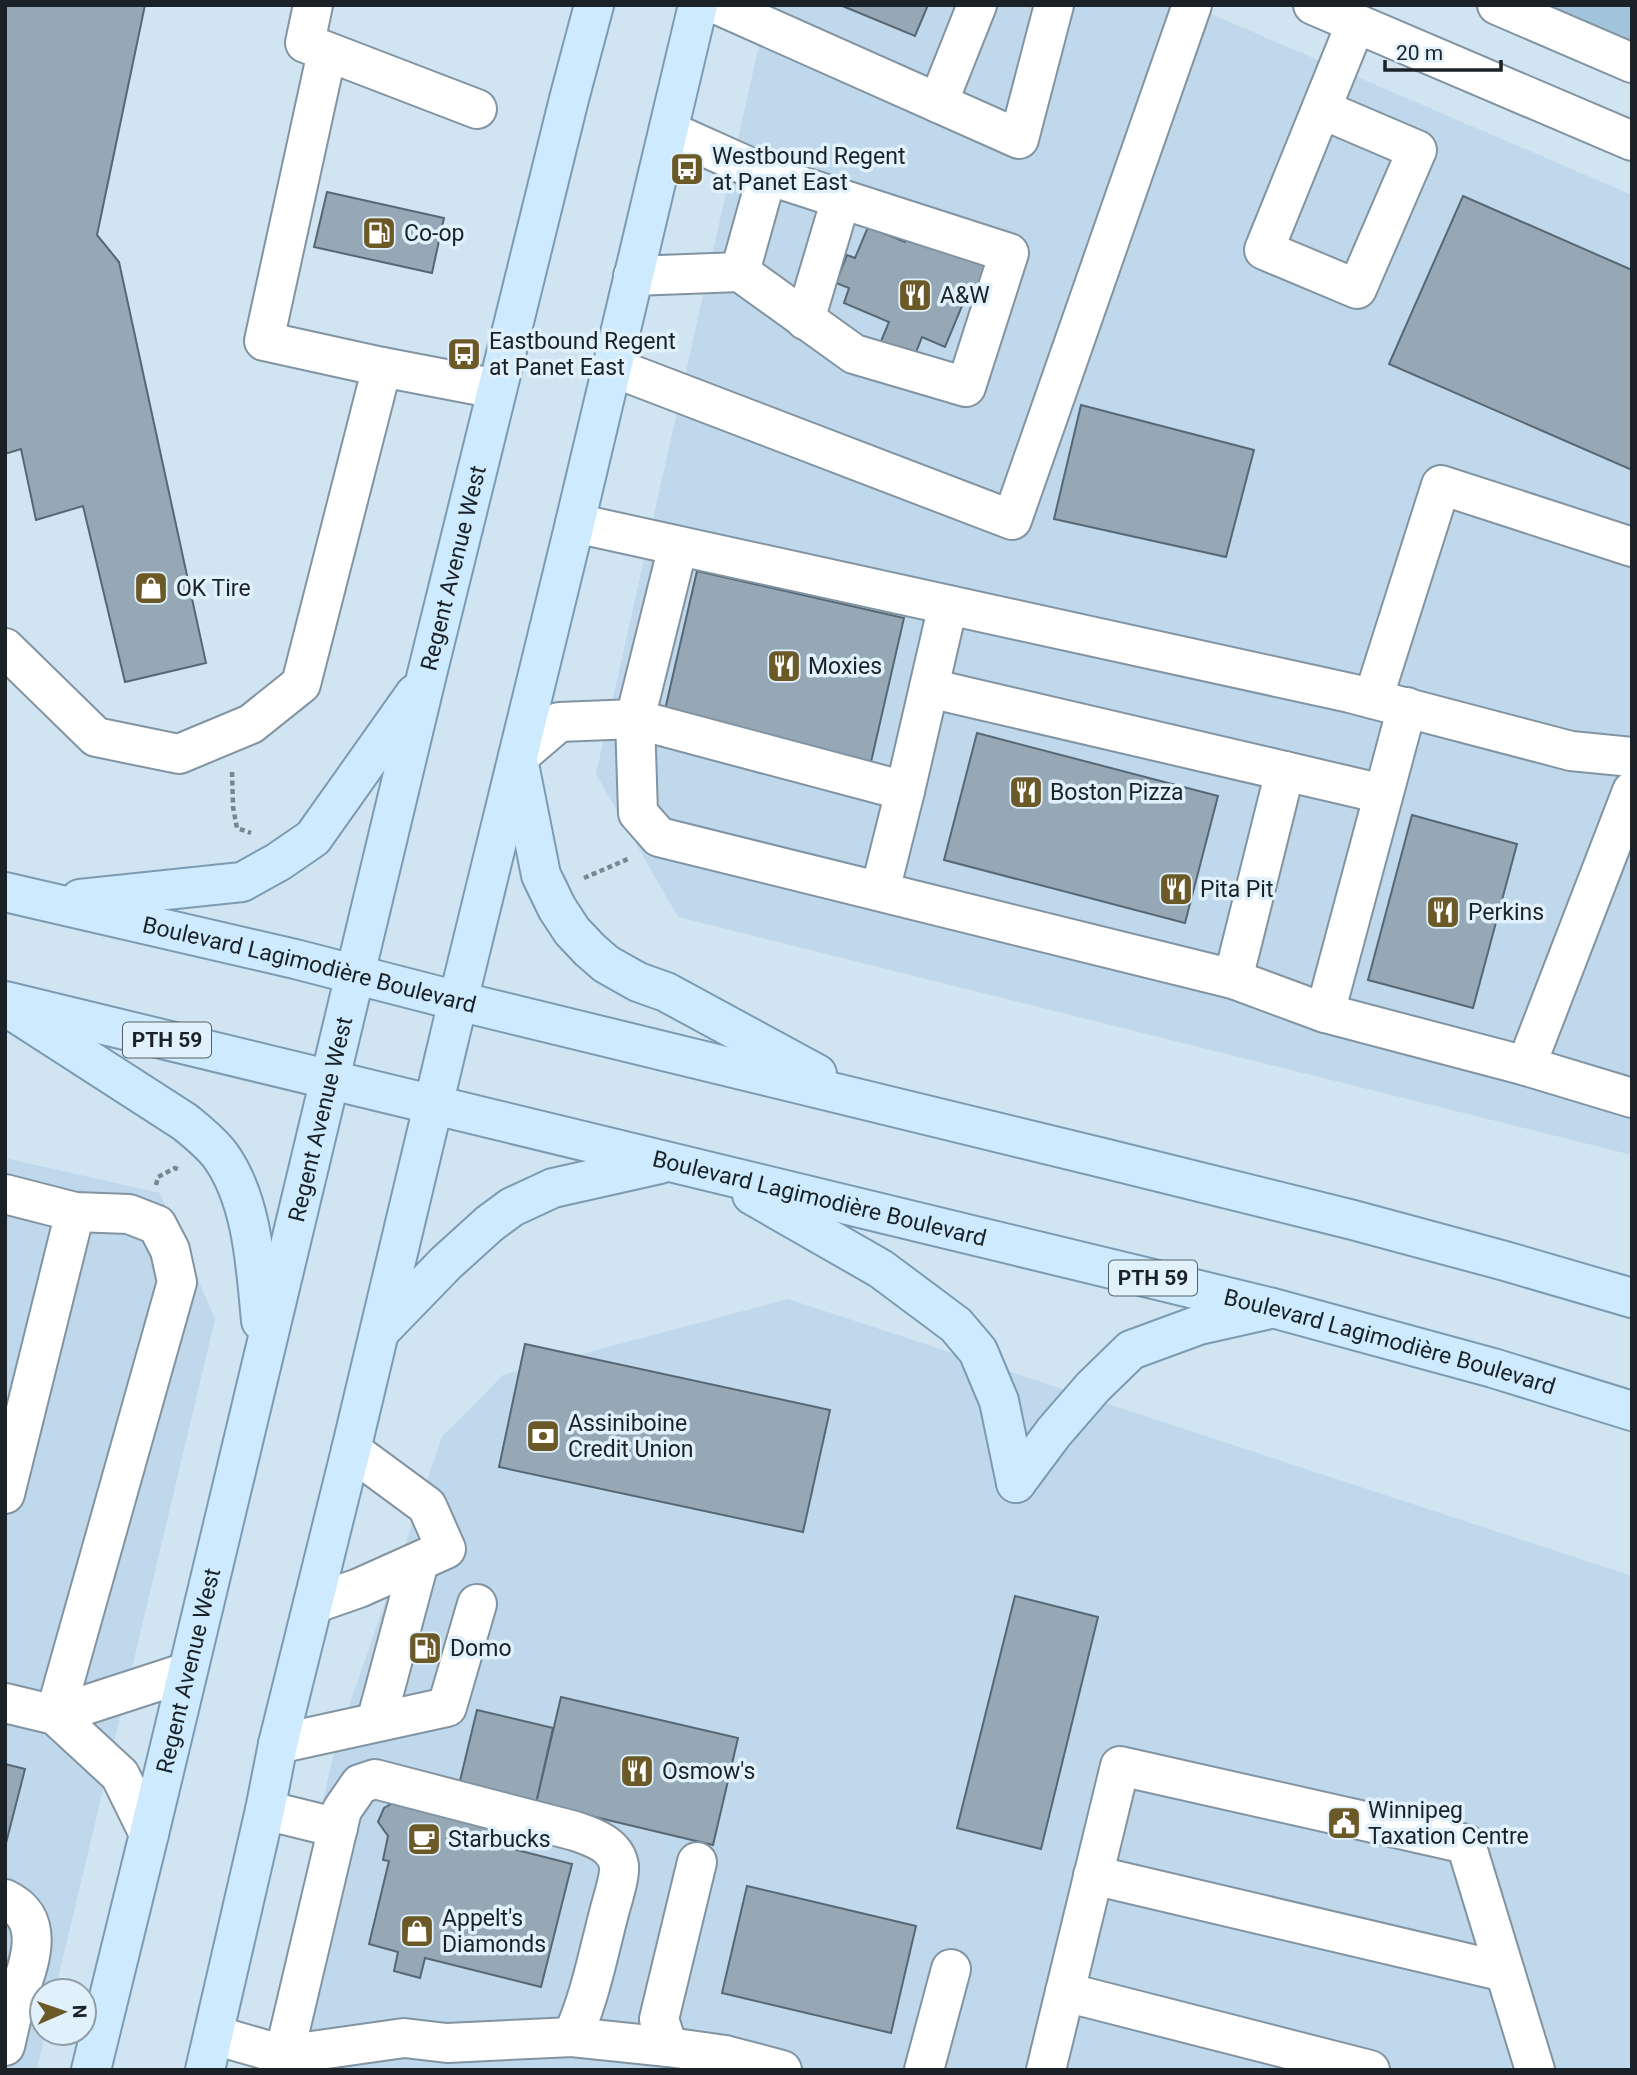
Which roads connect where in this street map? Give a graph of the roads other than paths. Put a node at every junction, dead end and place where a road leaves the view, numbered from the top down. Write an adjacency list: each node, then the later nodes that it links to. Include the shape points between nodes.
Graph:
1 (313, 5): 12 (street, via 305,43)
2 (594, 5): 26 (main road, Regent Avenue West)
3 (698, 5): 17 (main road)
4 (718, 5): 10 (street)
5 (977, 5): 14 (street)
6 (1055, 5): 14 (street, via 1019,139)
7 (1192, 5): 25 (street, via 1012,520)
8 (1313, 5): 11 (street)
9 (1497, 5): 13 (street)
10 (784, 18): 14 (street)
11 (1356, 23): 15 (street); 18 (street)
12 (327, 52): 16 (street); 24 (street, via 264,341)
13 (1632, 63)
14 (938, 103)
15 (1321, 109): 15 (street, via 1264,250 1357,289 1416,150)
16 (477, 110)
17 (670, 131): 19 (street); 22 (main road)
18 (1632, 141)
19 (767, 175): 20 (street); 21 (street)
20 (841, 199): 23 (street); 23 (street, via 1009,253 966,387 854,354)
21 (740, 272): 22 (street); 23 (street)
22 (633, 276): 25 (main road)
23 (805, 320)
24 (382, 367): 26 (street); 31 (street, via 301,684 251,724 179,754 96,737)
25 (612, 367): 27 (main road)
26 (497, 390): 32 (main road, Regent Avenue West)
27 (575, 523): 28 (street); 36 (main road)
28 (678, 546): 30 (street); 35 (street)
29 (1632, 547): 34 (street, via 1441,485)
30 (948, 605): 33 (street); 34 (street)
31 (5, 648)
32 (426, 678): 44 (main road, via 313,838 278,862 242,882); 45 (main road, Regent Avenue West)
33 (929, 688): 38 (street); 39 (street)
34 (1390, 703): 37 (street, via 1571,751); 41 (street)
35 (635, 719): 36 (street, via 559,722); 39 (street); 42 (street, via 638,813 659,837)
36 (517, 757): 47 (main road); 52 (main road, via 541,875 572,931 590,950 638,982 666,992)
37 (1632, 757)
38 (1286, 771): 41 (street); 46 (street)
39 (905, 791): 42 (street)
40 (1632, 791): 50 (street)
41 (1383, 794): 49 (street)
42 (880, 891): 46 (street)
43 (5, 892): 44 (main road, Boulevard Lagimodière Boulevard)
44 (47, 902): 45 (main road, Boulevard Lagimodière Boulevard)
45 (355, 974): 47 (main road, Boulevard Lagimodière Boulevard); 51 (main road, Regent Avenue West)
46 (1233, 979): 49 (street)
47 (458, 1001): 52 (main road, Boulevard Lagimodière Boulevard); 54 (main road)
48 (5, 1004): 51 (main road, Boulevard Lagimodière Boulevard / PTH 59); 62 (main road, via 185,1122 221,1156 234,1180 255,1254)
49 (1325, 1013): 50 (street)
50 (1527, 1066): 53 (street)
51 (329, 1080): 54 (main road, Boulevard Lagimodière Boulevard / PTH 59); 62 (main road, Regent Avenue West)
52 (862, 1098): 59 (main road, Boulevard Lagimodière Boulevard, via 1353,1220)
53 (1632, 1098)
54 (433, 1105): 55 (main road, Boulevard Lagimodière Boulevard / PTH 59); 61 (main road)
55 (669, 1162): 56 (main road, Boulevard Lagimodière Boulevard / PTH 59); 61 (main road, via 553,1188 512,1207 446,1263)
56 (713, 1174): 60 (main road, Boulevard Lagimodière Boulevard / PTH 59); 60 (main road, via 881,1269 956,1325 978,1351 999,1401 1013,1492 1054,1433 1131,1350 1199,1325)
57 (5, 1195): 58 (street)
58 (75, 1212): 65 (street); 71 (street, via 129,1214 157,1225 170,1250 177,1282)
59 (1632, 1298)
60 (1273, 1308): 63 (main road, Boulevard Lagimodière Boulevard / PTH 59)
61 (380, 1332): 64 (main road)
62 (264, 1356): 69 (main road, Regent Avenue West)
63 (1632, 1411)
64 (351, 1450): 66 (street, via 427,1506 446,1549); 68 (main road)
65 (5, 1494)
66 (419, 1562): 68 (street); 72 (street)
67 (477, 1604): 72 (street, via 447,1707)
68 (313, 1605): 73 (main road)
69 (187, 1672): 71 (street); 76 (main road, Regent Avenue West)
70 (5, 1703): 71 (street)
71 (55, 1716): 76 (street, via 120,1775)
72 (376, 1722): 73 (street)
73 (278, 1744): 74 (main road)
74 (265, 1811): 75 (street); 86 (main road)
75 (338, 1828): 83 (street, via 342,1810 360,1784 375,1779 575,1831 598,1839 613,1852 619,1867 615,1889 584,2010); 87 (street)
76 (149, 1833): 89 (main road, Regent Avenue West)
77 (697, 1862): 85 (street, via 659,2019)
78 (1093, 1875): 81 (street); 81 (street, via 1120,1766 1466,1844); 82 (street)
79 (5, 1899): 84 (street, via 18,1905 29,1921 32,1941)
80 (951, 1969): 91 (street)
81 (1505, 1972): 94 (street)
82 (1065, 1992): 92 (street); 93 (street)
83 (572, 2037): 85 (street); 87 (street, via 447,2043 404,2038)
84 (5, 2046)
85 (668, 2047): 88 (street)
86 (209, 2052): 87 (street)
87 (284, 2054)
88 (722, 2062): 90 (street)
89 (91, 2070)
90 (782, 2070)
91 (924, 2070)
92 (1046, 2070)
93 (1370, 2070)
94 (1535, 2070)

